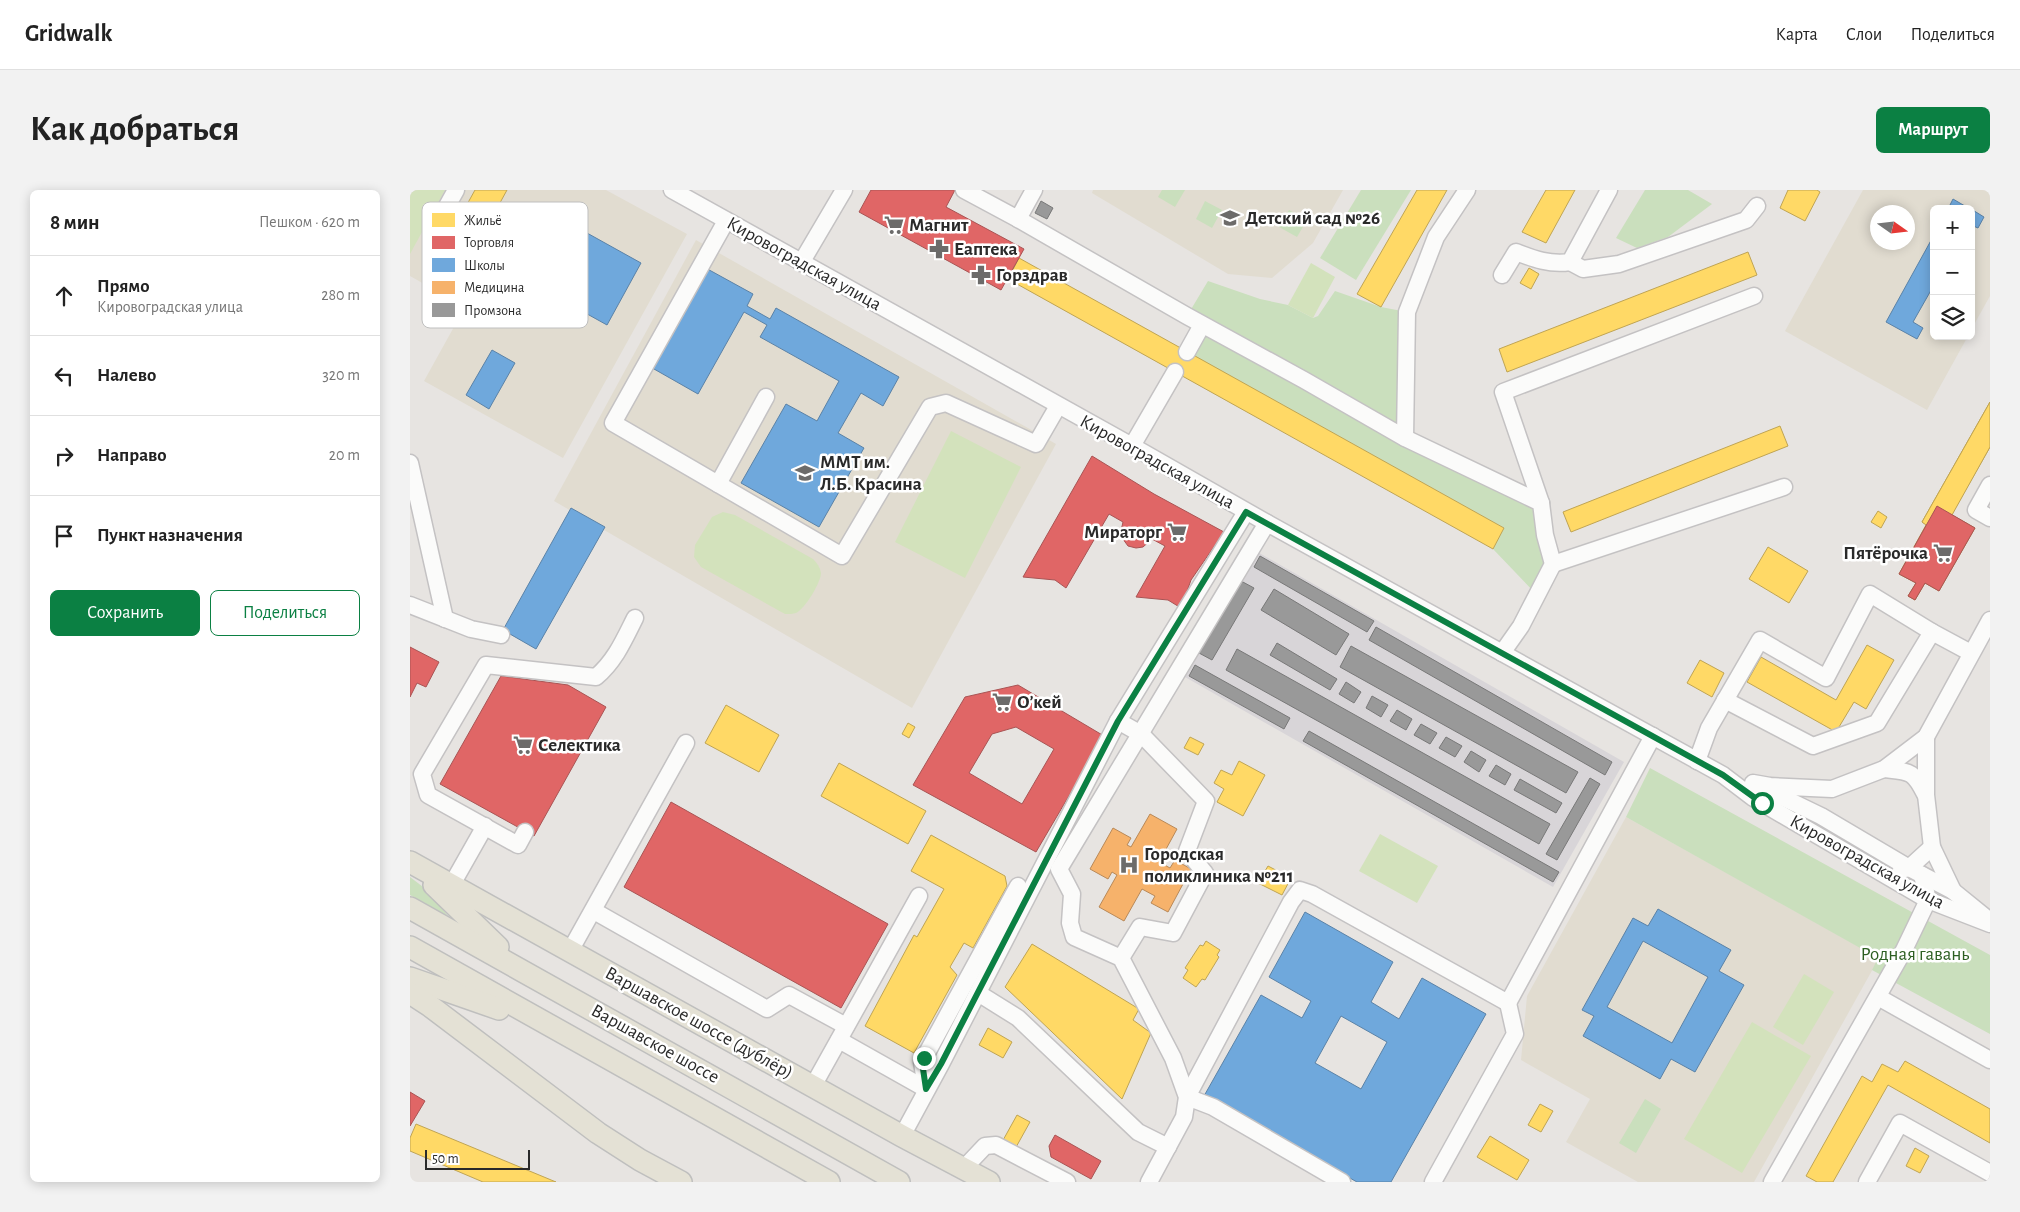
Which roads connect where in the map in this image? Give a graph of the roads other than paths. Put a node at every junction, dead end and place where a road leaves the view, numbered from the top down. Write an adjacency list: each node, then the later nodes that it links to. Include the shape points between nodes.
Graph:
1 (456, 190): 9 (street)
2 (672, 190): 8 (street, Кировоградская улица)
3 (844, 190): 14 (street)
4 (964, 190): 11 (street)
5 (1034, 190): 11 (street)
6 (1467, 190): 22 (street, via 1436,237 1406,312)
7 (1608, 190): 13 (street)
8 (696, 196): 12 (street, Кировоградская улица)
9 (449, 202)
10 (1757, 206): 13 (street, via 1746,220 1619,264 1584,269)
11 (1018, 219): 17 (street)
12 (726, 220): 14 (street, Кировоградская улица); 25 (street, via 613,424)
13 (1570, 262): 15 (street, via 1542,262 1516,252)
14 (801, 263): 21 (street, Кировоградская улица)
15 (1502, 275)
16 (1754, 296): 29 (street, via 1504,392)
17 (1202, 325): 18 (street); 22 (street)
18 (1187, 352)
19 (1175, 372): 23 (street)
20 (766, 397): 25 (street)
21 (1058, 406): 23 (street, Кировоградская улица); 25 (street, via 1036,444 946,403 930,407 842,556)
22 (1405, 438): 29 (street)
23 (1132, 446): 30 (street, Кировоградская улица)
24 (410, 463): 27 (street)
25 (718, 484)
26 (1990, 485): 31 (street, via 1976,510)
27 (413, 487): 36 (street)
28 (1784, 487): 33 (street)
29 (1541, 503): 33 (street)
30 (1246, 512): 32 (street, Кировоградская улица); 43 (street)
31 (1990, 518)
32 (1267, 523): 41 (street, Кировоградская улица); 44 (street)
33 (1553, 564): 41 (street, via 1521,626)
34 (410, 605): 36 (street)
35 (635, 618): 55 (street, via 618,653 596,677 486,665 422,774 428,795)
36 (445, 619): 39 (street)
37 (1990, 620): 40 (street)
38 (1932, 632): 40 (street); 42 (street, via 1877,723 1813,746); 42 (street, via 1870,594 1826,678 1760,640)
39 (501, 635)
40 (1971, 653): 46 (street)
41 (1502, 654): 45 (street, Кировоградская улица)
42 (1725, 700): 48 (street, via 1709,728)
43 (1118, 721): 44 (street); 76 (street)
44 (1141, 734): 72 (street, via 1059,869 1072,894 1070,923 1074,937); 72 (street, via 1206,801 1187,851 1205,873 1173,933 1140,927)
45 (1653, 736): 48 (street, Кировоградская улица); 78 (street)
46 (1926, 737): 49 (street); 53 (street)
47 (686, 743): 68 (street)
48 (1697, 761): 50 (street, Кировоградская улица)
49 (1884, 769): 52 (street); 53 (street, via 1908,772 1916,777)
50 (1723, 775): 51 (street, Кировоградская улица); 57 (street, Кировоградская улица, via 1752,797)
51 (1753, 783): 52 (street); 54 (street, Кировоградская улица)
52 (1832, 789): 54 (street)
53 (1926, 795): 58 (street)
54 (1817, 814): 57 (street); 60 (street, Кировоградская улица)
55 (485, 826): 56 (street, via 518,845); 62 (street)
56 (525, 832)
57 (1818, 836): 61 (street, Кировоградская улица)
58 (1932, 847): 60 (street); 64 (street)
59 (410, 863): 62 (main road, Варшавское шоссе (дублёр)); 73 (main road)
60 (1915, 872): 61 (street); 64 (street, Кировоградская улица); 66 (street)
61 (1882, 874): 66 (street, Кировоградская улица)
62 (451, 886): 71 (main road, Варшавское шоссе (дублёр))
63 (1018, 886): 83 (street, via 922,1062)
64 (1953, 891): 69 (street, Кировоградская улица)
65 (919, 896): 80 (street)
66 (1928, 900): 69 (street, Кировоградская улица); 77 (street)
67 (410, 908): 73 (main road, Варшавское шоссе)
68 (594, 910): 71 (street); 80 (street, via 767,1009 789,995)
69 (1990, 922)
70 (410, 947): 79 (main road, Варшавское шоссе)
71 (570, 951): 82 (main road, Варшавское шоссе (дублёр))
72 (1121, 958): 84 (street, via 1173,1058)
73 (524, 971): 91 (main road, Варшавское шоссе)
74 (410, 978): 79 (main road)
75 (410, 993): 89 (main road, via 598,1133)
76 (978, 993): 83 (street); 86 (street, via 1018,1018 1138,1132)
77 (1878, 997): 81 (street); 97 (street)
78 (1508, 1003): 84 (street, via 1300,890); 96 (street, via 1515,1034)
79 (553, 1029): 90 (main road, Варшавское шоссе)
80 (842, 1033): 82 (street); 83 (street)
81 (1990, 1060)
82 (813, 1086): 85 (main road, Варшавское шоссе (дублёр))
83 (926, 1089): 85 (street)
84 (1187, 1097): 86 (street, via 1184,1117); 95 (street, via 1213,1107)
85 (902, 1136): 87 (main road, Варшавское шоссе (дублёр))
86 (1168, 1147): 94 (street)
87 (958, 1165): 92 (main road, Варшавское шоссе (дублёр)); 93 (street, via 967,1165 985,1146 996,1145)
88 (1990, 1173): 98 (street, via 1900,1123)
89 (681, 1182)
90 (829, 1182)
91 (899, 1182)
92 (989, 1182)
93 (1067, 1182)
94 (1149, 1182)
95 (1342, 1182)
96 (1433, 1182)
97 (1772, 1182)
98 (1868, 1182)

